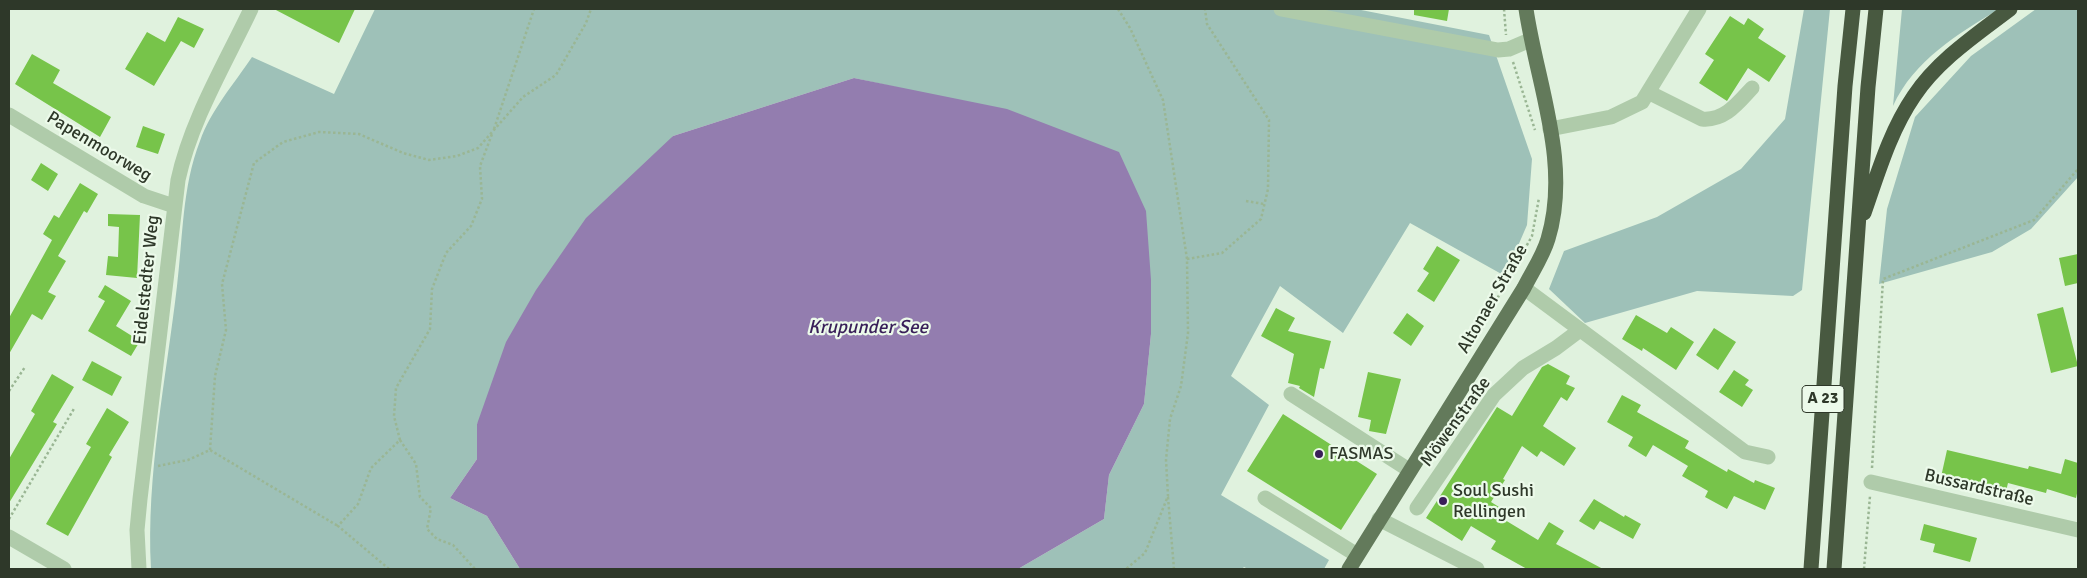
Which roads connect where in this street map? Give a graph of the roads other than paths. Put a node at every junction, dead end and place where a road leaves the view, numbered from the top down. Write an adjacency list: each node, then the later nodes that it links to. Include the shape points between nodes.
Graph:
1 (251, 9): 13 (street, Eidelstedter Weg, via 187,144)
2 (1281, 9): 8 (street, via 1498,50)
3 (1526, 9): 8 (main road, Altonaer Straße)
4 (1699, 9): 10 (street)
5 (1853, 9): 31 (highway, A 23)
6 (1876, 9): 14 (highway, A 23)
7 (2010, 9): 14 (highway, via 1953,53 1914,96 1896,128)
8 (1530, 40): 12 (main road, Altonaer Straße)
9 (1752, 88): 10 (street, via 1726,113 1709,120 1702,120)
10 (1648, 92): 12 (street, via 1642,102 1611,117)
11 (9, 115): 13 (street, Papenmoorweg, via 144,196)
12 (1550, 129): 15 (main road, Altonaer Straße, via 1555,160 1554,213 1547,241)
13 (174, 206): 28 (street, Eidelstedter Weg, via 137,530)
14 (1857, 230): 32 (highway, A 23)
15 (1524, 288): 16 (street); 19 (main road, Altonaer Straße)
16 (1580, 330): 18 (street, via 1745,452); 22 (street, Möwenstraße, via 1523,368 1494,394)
17 (1291, 394): 19 (street)
18 (1768, 457)
19 (1409, 470): 23 (main road, Altonaer Straße)
20 (1871, 482): 24 (street, Bussardstraße)
21 (1265, 498): 26 (street)
22 (1417, 508)
23 (1379, 519): 26 (main road, Altonaer Straße); 30 (street)
24 (2078, 530)
25 (9, 537): 27 (street)
26 (1357, 556): 29 (main road, Altonaer Straße)
27 (64, 569)
28 (140, 569)
29 (1349, 569)
30 (1477, 569)
31 (1811, 569)
32 (1834, 569)

